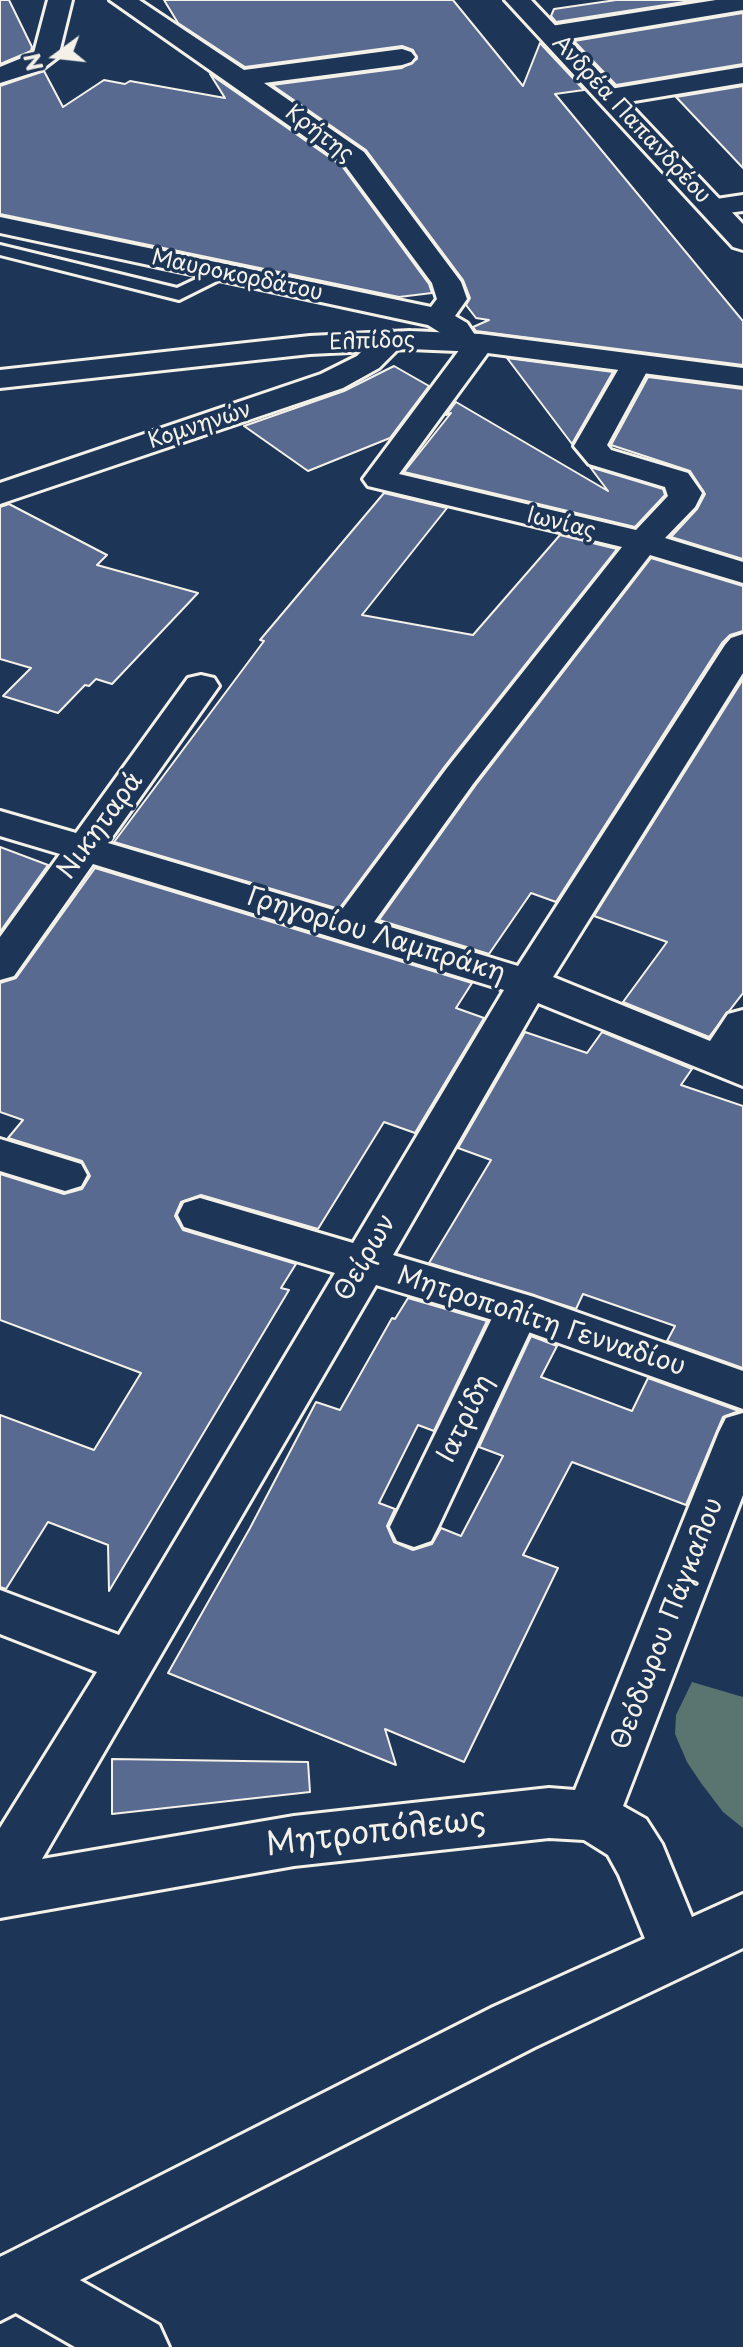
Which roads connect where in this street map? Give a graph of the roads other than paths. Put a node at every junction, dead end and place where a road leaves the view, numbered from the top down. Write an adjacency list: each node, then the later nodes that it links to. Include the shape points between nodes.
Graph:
1 (60, 0): 7 (street, via 45,57)
2 (122, 0): 9 (street, Κρήτης)
3 (521, 2): 5 (street, Ανδρέα Παπανδρέου)
4 (743, 3): 5 (street)
5 (551, 34): 10 (street, Ανδρέα Παπανδρέου)
6 (402, 57): 9 (street)
7 (0, 75)
8 (743, 75): 10 (street)
9 (241, 78): 18 (street, Κρήτης, via 354,158 446,282 452,299)
10 (610, 97): 12 (street, Ανδρέα Παπανδρέου)
11 (743, 203): 12 (street)
12 (713, 207): 14 (street, Ανδρέα Παπανδρέου)
13 (0, 225): 17 (street, Μαυροκορδάτου)
14 (743, 241)
15 (9, 252): 16 (lane); 17 (lane, via 179,294)
16 (0, 263)
17 (224, 273): 18 (street, Μαυροκορδάτου)
18 (438, 318): 20 (street)
19 (390, 340): 20 (street, Ελπίδος); 23 (street, Ελπίδος); 24 (street, Κομνηνών, via 368,362 332,381)
20 (472, 342): 21 (street, Ελπίδος); 25 (street, Ιωνίας, via 379,479)
21 (636, 364): 22 (street, Ελπίδος); 25 (street, via 590,446 600,457 683,486 683,500)
22 (743, 377)
23 (0, 379)
24 (0, 494)
25 (643, 542): 26 (street, Ιωνίας); 31 (street)
26 (743, 573)
27 (741, 652): 33 (street, Θείρων)
28 (201, 686): 30 (street, Νικηταρά)
29 (0, 823): 30 (street, Γρηγορίου Λαμπράκη)
30 (85, 848): 31 (street, Γρηγορίου Λαμπράκη); 32 (street, Νικηταρά)
31 (350, 927): 33 (street, Γρηγορίου Λαμπράκη)
32 (0, 966)
33 (529, 983): 35 (street, Γρηγορίου Λαμπράκη); 39 (street, Θείρων)
34 (743, 1024): 35 (street)
35 (730, 1066)
36 (0, 1155): 37 (street)
37 (65, 1175)
38 (200, 1215): 39 (street, Μητροπολίτη Γενναδίου)
39 (362, 1265): 40 (street, Μητροπολίτη Γενναδίου); 45 (street, Θείρων)
40 (518, 1310): 41 (street, Μητροπολίτη Γενναδίου); 43 (street, Ιατρίδη)
41 (743, 1390)
42 (743, 1432): 46 (street, Θεόδωρου Πάγκαλου)
43 (414, 1527)
44 (0, 1612): 45 (street)
45 (131, 1662): 47 (street, Θείρων)
46 (592, 1816): 48 (street, Μητροπόλεως, via 549,1813 294,1841); 50 (street, Μητροπόλεως, via 627,1837)
47 (0, 1878)
48 (0, 1892)
49 (743, 1920): 50 (street)
50 (677, 1949): 51 (street)
51 (9, 2285): 52 (street)
52 (137, 2347)

